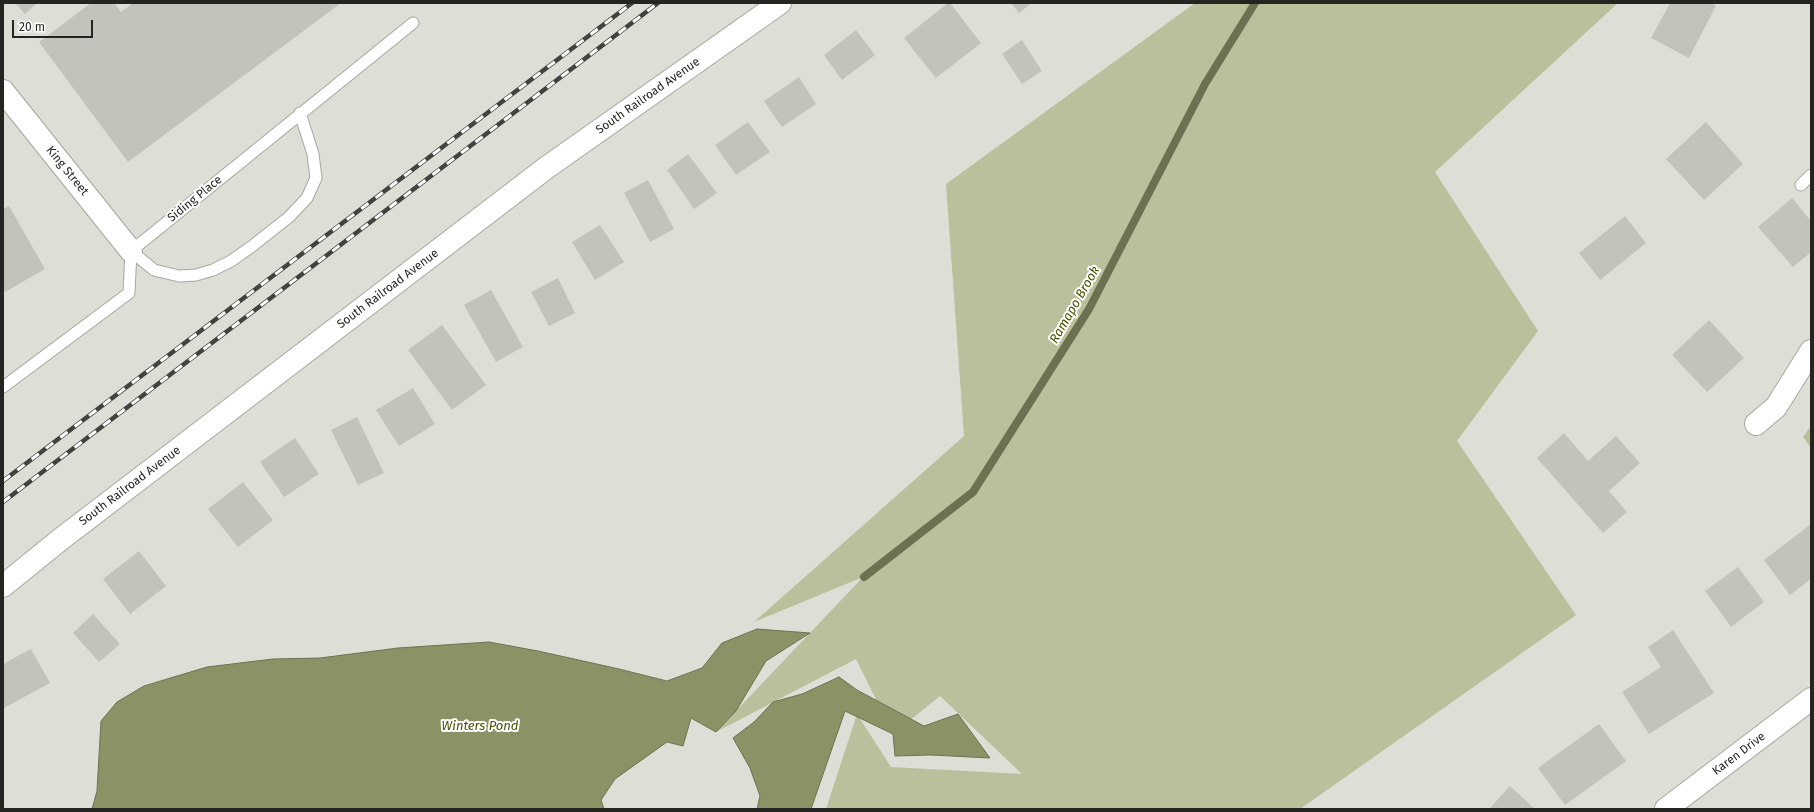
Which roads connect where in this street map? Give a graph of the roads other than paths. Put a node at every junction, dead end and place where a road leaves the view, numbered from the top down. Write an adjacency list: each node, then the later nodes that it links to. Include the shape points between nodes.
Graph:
1 (780, 3): 11 (street, South Railroad Avenue, via 546,168 67,534)
2 (413, 23): 4 (lane, Siding Place)
3 (3, 91): 7 (street, King Street)
4 (300, 113): 7 (lane, Siding Place); 7 (lane, via 314,154 316,178 307,198 289,217 231,261 196,275 179,276 154,270)
5 (1811, 175): 6 (lane)
6 (1802, 185)
7 (131, 251): 9 (lane, via 129,292)
8 (1811, 351): 10 (street, via 1776,407)
9 (3, 387)
10 (1756, 424)
11 (3, 586)
12 (1811, 699): 13 (street, Karen Drive)
13 (1666, 809)

